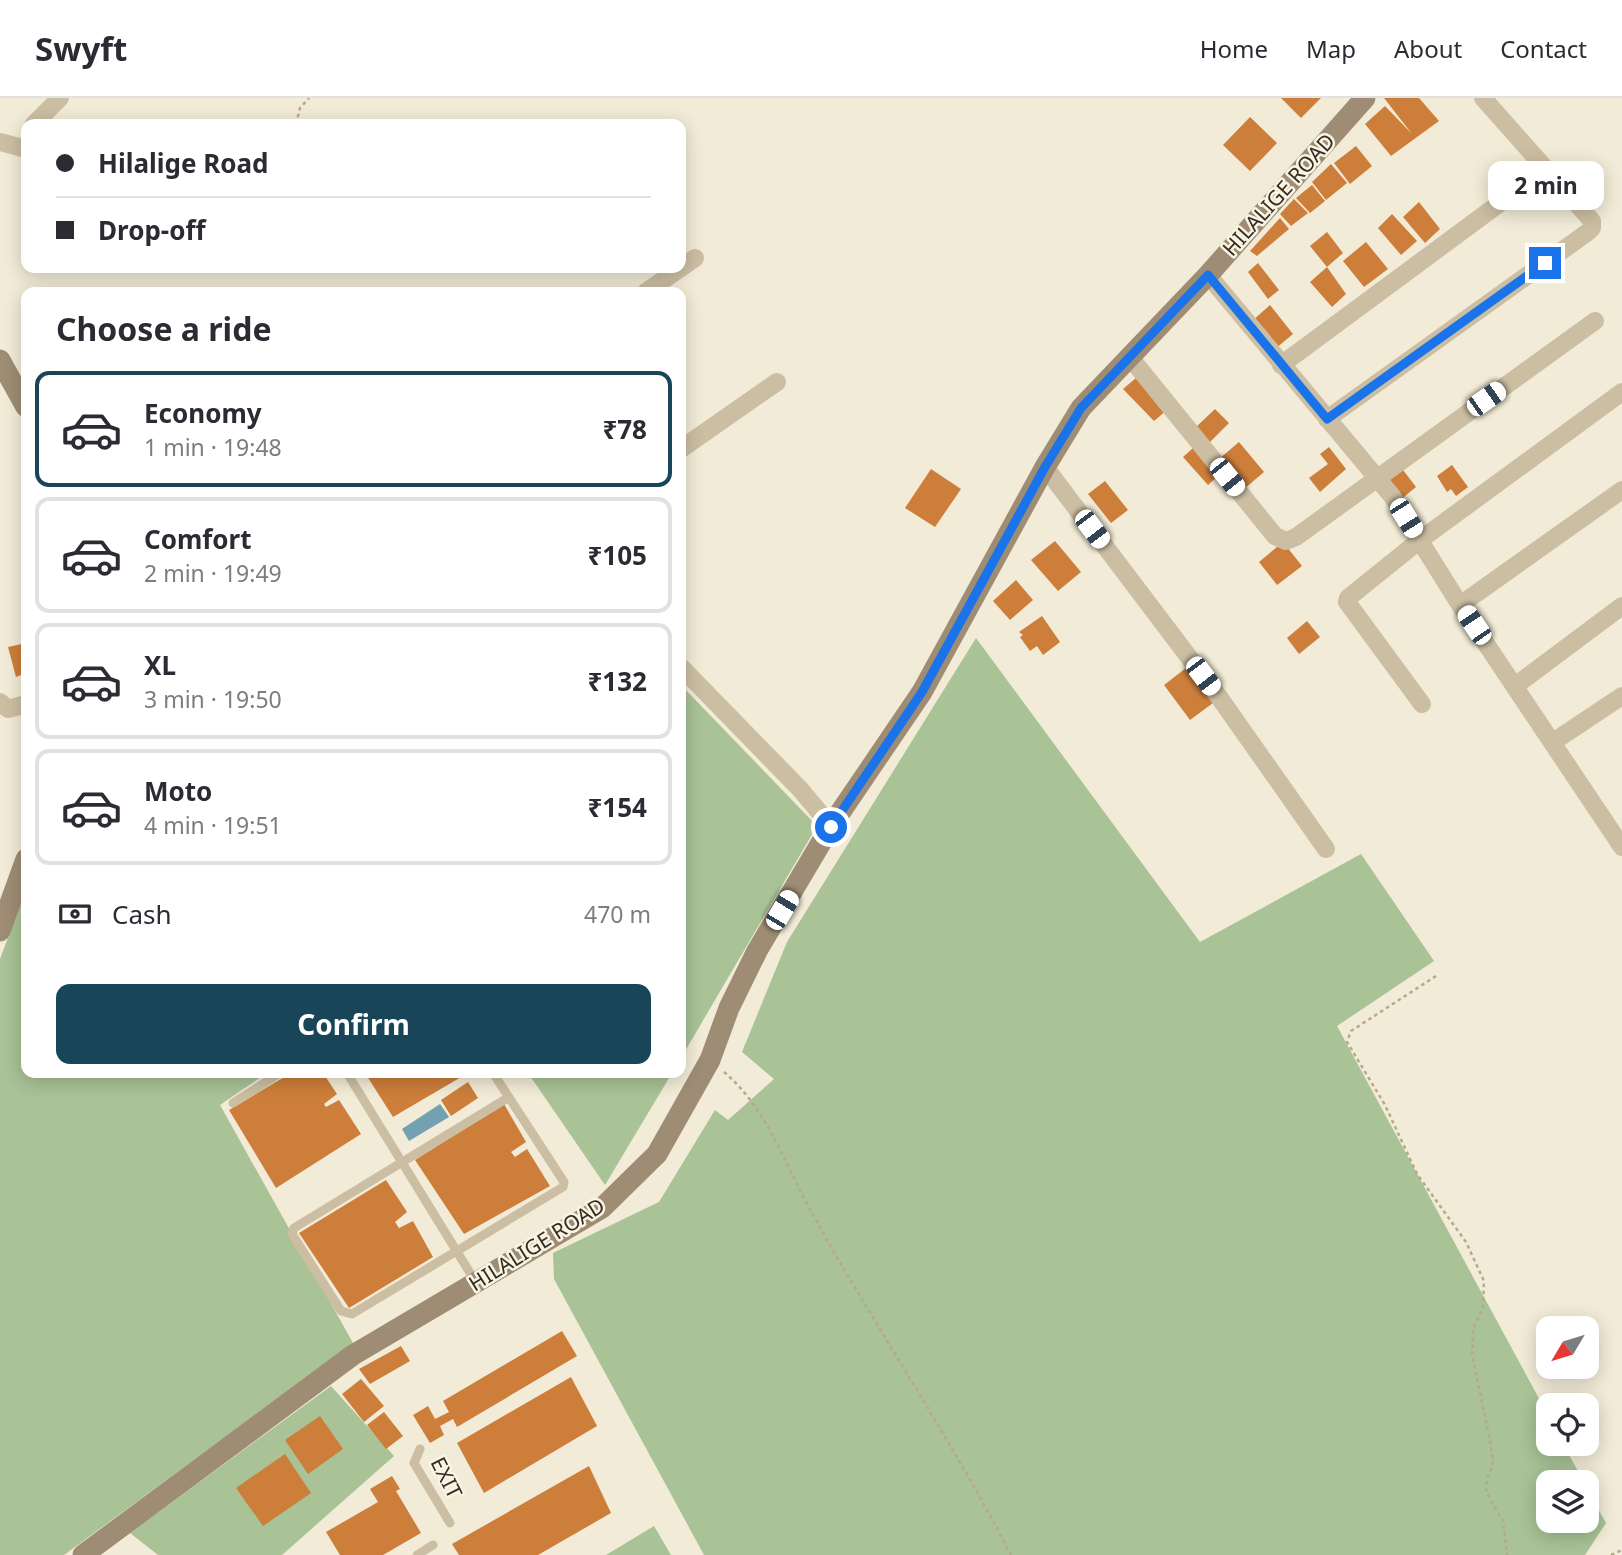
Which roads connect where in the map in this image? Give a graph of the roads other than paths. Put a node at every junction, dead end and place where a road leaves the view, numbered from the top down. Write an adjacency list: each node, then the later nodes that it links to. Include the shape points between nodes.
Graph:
1 (60, 98): 4 (street)
2 (1365, 98): 9 (street, HILALIGE ROAD)
3 (1483, 98): 5 (street)
4 (39, 119)
5 (1546, 169): 14 (street); 20 (street, via 1592,221 1592,228)
6 (695, 258): 7 (street)
7 (686, 264)
8 (673, 273): 10 (street)
9 (1208, 275): 12 (street, HILALIGE ROAD); 14 (street)
10 (653, 287)
11 (1595, 321): 23 (street)
12 (1129, 356): 22 (street, HILALIGE ROAD, via 1081,408); 23 (street, via 1275,537 1286,541 1297,537)
13 (0, 360): 17 (street)
14 (1281, 365): 20 (street)
15 (777, 382): 21 (street)
16 (1622, 392): 18 (street)
17 (21, 398)
18 (1595, 412): 19 (street); 25 (street)
19 (1622, 413)
20 (1327, 419): 23 (street)
21 (686, 446)
22 (1045, 467): 35 (street, HILALIGE ROAD, via 922,692); 37 (street, via 1219,697)
23 (1376, 477): 25 (street)
24 (1622, 490): 26 (street)
25 (1420, 540): 26 (street); 32 (street, via 1351,594 1347,602)
26 (1460, 605): 29 (street)
27 (1622, 607): 29 (street)
28 (686, 672): 35 (street)
29 (1515, 686): 34 (street)
30 (1622, 696): 34 (street)
31 (0, 702): 33 (street, via 8,709)
32 (1422, 704)
33 (21, 705)
34 (1553, 742): 36 (street)
35 (831, 827): 47 (street, HILALIGE ROAD, via 757,951 710,1060 657,1154 602,1208)
36 (1622, 847)
37 (1326, 849)
38 (21, 873): 39 (street)
39 (0, 931)
40 (272, 1078): 44 (lane)
41 (350, 1078): 45 (lane)
42 (496, 1078): 43 (lane)
43 (509, 1097): 45 (lane); 46 (lane, via 565,1182)
44 (233, 1102)
45 (402, 1161): 46 (lane); 46 (lane, via 294,1228 292,1234 345,1314)
46 (457, 1251): 47 (lane)
47 (476, 1283): 51 (street, HILALIGE ROAD, via 353,1355)
48 (420, 1449): 49 (lane, EXIT, via 414,1463)
49 (450, 1523)
50 (433, 1545): 52 (lane)
51 (83, 1555)
52 (416, 1555)

